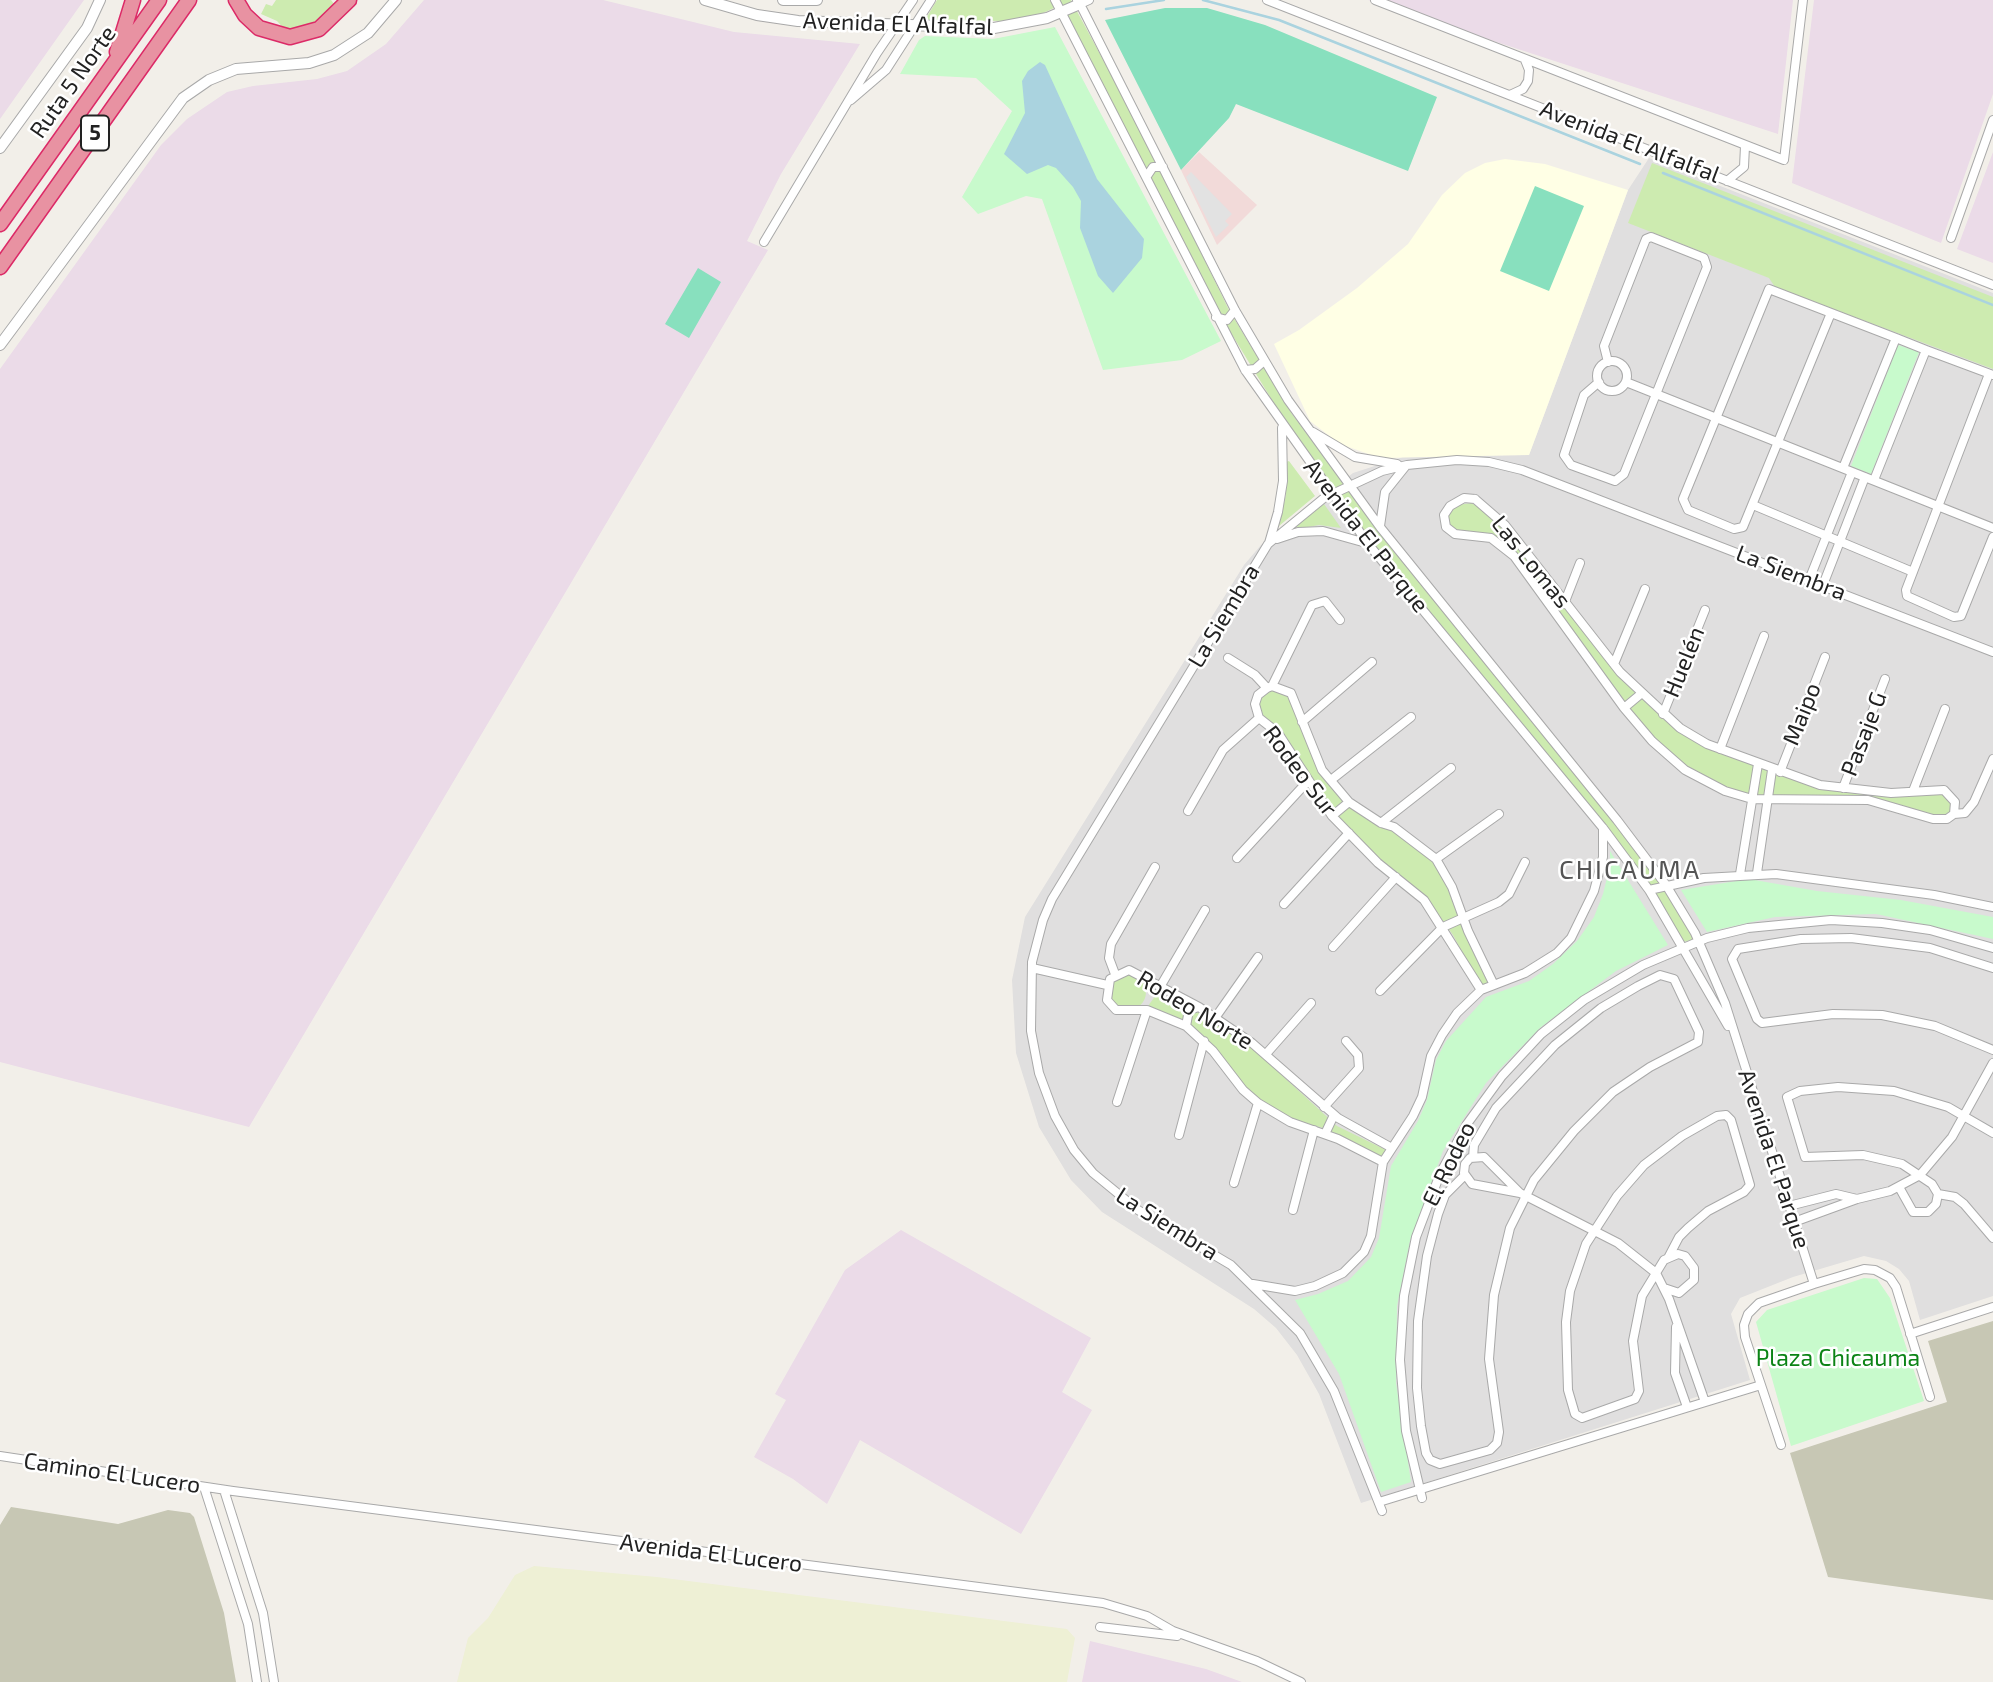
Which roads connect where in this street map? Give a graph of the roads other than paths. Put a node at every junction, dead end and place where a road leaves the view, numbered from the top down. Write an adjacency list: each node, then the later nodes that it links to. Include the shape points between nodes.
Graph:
1 (100, 0): 29 (street, via 87,28)
2 (133, 0): 24 (highway)
3 (159, 0): 24 (highway, Ruta 5 Norte / 5)
4 (189, 0): 36 (highway, Ruta 5 Norte / 5)
5 (236, 0): 6 (highway, via 259,27 290,37 319,29)
6 (349, 0)
7 (692, 0): 19 (street)
8 (705, 0): 19 (street, Avenida El Alfalfal)
9 (782, 0): 10 (street, Avenida El Alfalfal)
10 (817, 0)
11 (913, 0): 21 (street)
12 (931, 0): 22 (street)
13 (1055, 0): 20 (street, Avenida El Parque)
14 (1267, 0): 25 (street, Avenida El Alfalfal)
15 (1375, 0): 23 (street, Avenida El Alfalfal)
16 (1803, 0): 28 (street, Avenida El Alfalfal, via 1784,160)
17 (1082, 1): 20 (street, Avenida El Alfalfal); 30 (street, Avenida El Parque)
18 (396, 3): 42 (street, via 368,33 334,55 300,64 236,69 183,98)
19 (718, 5): 21 (street, Avenida El Alfalfal, via 797,21)
20 (1062, 12): 22 (street, Avenida El Alfalfal, via 1009,27); 31 (street, Avenida El Parque)
21 (895, 26): 22 (street, Avenida El Alfalfal); 26 (street)
22 (915, 27): 26 (street, via 881,76)
23 (1525, 60): 25 (street, via 1530,70 1528,81); 28 (street, Avenida El Alfalfal)
24 (110, 69): 33 (highway, Ruta 5 Norte / 5)
25 (1510, 95): 32 (street, Avenida El Alfalfal)
26 (846, 105): 35 (street)
27 (1993, 120): 34 (street)
28 (1745, 146): 32 (street, via 1744,167)
29 (0, 148)
30 (1163, 167): 31 (street, via 1153,167); 38 (street, Avenida El Parque)
31 (1147, 176): 40 (street, Avenida El Parque)
32 (1727, 181): 37 (street, Avenida El Alfalfal)
33 (0, 224)
34 (1951, 238)
35 (764, 242)
36 (0, 267)
37 (1993, 285)
38 (1235, 310): 40 (street, via 1227,320); 44 (street, Avenida El Parque)
39 (1831, 313): 41 (street); 51 (street, via 1769,289); 54 (street)
40 (1216, 317): 46 (street, Avenida El Parque)
41 (1896, 338): 43 (street); 56 (street)
42 (0, 345)
43 (1926, 350): 47 (street); 57 (street)
44 (1264, 360): 46 (street, via 1255,369); 53 (street, Avenida El Parque)
45 (1608, 362): 48 (street, via 1598,372); 49 (street, via 1622,365); 50 (street, via 1604,346 1646,239 1704,258 1707,267)
46 (1245, 370): 52 (street, Avenida El Parque)
47 (1991, 375): 61 (street)
48 (1599, 382): 49 (street, via 1615,391); 50 (street, via 1584,396 1564,456 1571,465 1611,481 1623,477)
49 (1626, 382): 50 (street)
50 (1656, 394): 51 (street)
51 (1716, 418): 54 (street); 60 (street, via 1684,505 1737,529 1745,524)
52 (1282, 425): 59 (street, Avenida El Parque); 67 (street, via 1283,481)
53 (1306, 428): 55 (street, via 1355,457); 58 (street, Avenida El Parque)
54 (1778, 442): 56 (street); 60 (street)
55 (1407, 465): 58 (street, La Siembra); 62 (street, via 1385,492); 71 (street, La Siembra, via 1457,460 1522,470)
56 (1848, 470): 57 (street); 64 (street)
57 (1869, 478): 61 (street); 66 (street)
58 (1347, 485): 59 (street, La Siembra); 62 (street, Avenida El Parque)
59 (1331, 494): 67 (street, La Siembra); 68 (street, Avenida El Parque)
60 (1753, 505): 64 (street)
61 (1938, 506): 63 (street); 70 (street)
62 (1380, 527): 120 (street, Avenida El Parque)
63 (1993, 528)
64 (1826, 536): 66 (street); 71 (street)
65 (1993, 537): 70 (street, via 1961,616 1907,596)
66 (1840, 542): 70 (street); 72 (street)
67 (1268, 544): 68 (street, via 1315,530); 132 (street, La Siembra, via 1052,899)
68 (1369, 545): 111 (street, Avenida El Parque)
69 (1580, 563): 74 (street)
70 (1913, 572)
71 (1809, 580): 72 (street, La Siembra)
72 (1823, 585): 79 (street, La Siembra)
73 (1645, 589): 83 (street)
74 (1566, 603): 76 (street); 76 (street, Las Lomas, via 1484,505 1464,498 1450,506 1444,516 1448,530 1498,541); 83 (street, Las Lomas)
75 (1705, 610): 89 (street, Huelén)
76 (1557, 611): 87 (street, Las Lomas)
77 (1340, 621): 85 (street, via 1325,601 1312,605)
78 (1764, 636): 93 (street)
79 (1993, 652)
80 (1825, 657): 97 (street, Maipo)
81 (1228, 658): 85 (street)
82 (1371, 662): 92 (street)
83 (1614, 664): 86 (street, Las Lomas)
84 (1885, 679): 100 (street, Pasaje G)
85 (1270, 687): 91 (street, Rodeo Sur, via 1258,695); 92 (street, Rodeo Sur, via 1291,693)
86 (1642, 693): 87 (street); 89 (street, Las Lomas)
87 (1624, 708): 103 (street, Las Lomas, via 1685,770)
88 (1945, 709): 101 (street)
89 (1663, 714): 93 (street, Las Lomas)
90 (1411, 717): 98 (street)
91 (1259, 718): 99 (street, Rodeo Sur, via 1278,733); 106 (street, via 1223,750)
92 (1302, 722): 98 (street, Rodeo Sur, via 1322,770)
93 (1720, 749): 95 (street, Las Lomas)
94 (1993, 759): 108 (street, via 1979,795 1965,813)
95 (1758, 764): 97 (street, Las Lomas); 103 (street)
96 (1451, 768): 110 (street)
97 (1776, 771): 100 (street, Las Lomas); 104 (street)
98 (1331, 780): 105 (street, Rodeo Sur)
99 (1308, 781): 109 (street, Rodeo Sur); 113 (street)
100 (1843, 788): 102 (street, Las Lomas)
101 (1913, 792): 102 (street, Las Lomas); 108 (street, Las Lomas, via 1947,792 1955,802)
102 (1868, 796): 104 (street, Las Lomas); 108 (street, Las Lomas, via 1933,819)
103 (1752, 799): 104 (street, Las Lomas); 118 (street)
104 (1768, 800): 117 (street)
105 (1349, 802): 109 (street); 110 (street, Rodeo Sur)
106 (1188, 811)
107 (1499, 814): 114 (street)
108 (1954, 814)
109 (1332, 816): 112 (street, Rodeo Sur)
110 (1381, 823): 114 (street, Rodeo Sur, via 1405,834)
111 (1603, 828): 121 (street, Avenida El Parque); 135 (street, via 1603,857 1594,891 1572,938 1525,973)
112 (1349, 833): 119 (street, Rodeo Sur); 122 (street)
113 (1237, 858)
114 (1436, 859): 125 (street, Rodeo Sur)
115 (1525, 862): 125 (street, via 1509,894)
116 (1155, 867): 134 (street, via 1111,944 1109,958)
117 (1757, 873): 118 (street); 123 (street)
118 (1740, 874): 120 (street)
119 (1396, 877): 126 (street, Rodeo Sur, via 1424,900); 128 (street)
120 (1666, 885): 121 (street); 127 (street, Avenida El Parque)
121 (1649, 890): 129 (street, Avenida El Parque)
122 (1284, 904)
123 (1993, 907)
124 (1205, 910): 137 (street)
125 (1463, 917): 126 (street); 135 (street, Rodeo Sur)
126 (1443, 926): 138 (street, Rodeo Sur); 139 (street)
127 (1699, 941): 129 (street, El Rodeo); 130 (street, El Rodeo, via 1748,928 1857,921 1930,930); 145 (street, Avenida El Parque)
128 (1333, 947)
129 (1682, 948): 145 (street, Avenida El Parque); 191 (street, El Rodeo, via 1600,989 1541,1034 1489,1092 1448,1157 1416,1237 1402,1317 1404,1411)
130 (1993, 948)
131 (1258, 957): 143 (street)
132 (1032, 968): 136 (street); 178 (street, La Siembra, via 1031,1031 1039,1073 1074,1150 1130,1205 1231,1265)
133 (1993, 968): 148 (street, via 1930,948 1851,938 1738,949 1732,958 1762,1023 1812,1015 1882,1015 1943,1029)
134 (1115, 974): 136 (street, Rodeo Norte); 137 (street, Rodeo Norte, via 1129,971)
135 (1493, 983): 138 (street)
136 (1107, 985): 142 (street, Rodeo Norte, via 1107,1000 1116,1010)
137 (1160, 987): 141 (street, Rodeo Norte)
138 (1481, 990): 160 (street, via 1442,1035 1431,1056 1422,1097)
139 (1380, 991)
140 (1311, 1003): 149 (street)
141 (1199, 1007): 143 (street, Rodeo Norte); 144 (street, via 1189,1010)
142 (1147, 1010): 144 (street, Rodeo Norte); 151 (street)
143 (1215, 1018): 149 (street, Rodeo Norte)
144 (1186, 1026): 146 (street, Rodeo Norte)
145 (1733, 1034): 170 (street, Avenida El Parque)
146 (1204, 1041): 152 (street, Rodeo Norte); 159 (street)
147 (1346, 1041): 153 (street, via 1358,1055 1359,1068)
148 (1993, 1050)
149 (1266, 1054): 153 (street, Rodeo Norte)
150 (1993, 1063): 155 (street)
151 (1117, 1102)
152 (1258, 1103): 156 (street, Rodeo Norte); 165 (street)
153 (1324, 1107): 154 (street, Rodeo Norte)
154 (1334, 1115): 158 (street); 160 (street, Rodeo Norte)
155 (1965, 1116): 157 (street); 164 (street); 164 (street, via 1912,1095 1875,1088 1819,1088 1787,1097 1805,1157 1875,1157 1902,1164)
156 (1314, 1130): 158 (street, Rodeo Norte); 171 (street)
157 (1993, 1133)
158 (1325, 1134): 162 (street, Rodeo Norte)
159 (1179, 1135)
160 (1392, 1149): 162 (street)
161 (1472, 1157): 163 (street, via 1465,1164); 167 (street, via 1484,1157); 167 (street, via 1496,1108 1555,1045 1629,991 1658,976 1671,977 1699,1032 1698,1042 1613,1092)
162 (1383, 1162): 178 (street, via 1371,1236 1356,1262 1343,1273 1294,1291)
163 (1465, 1175): 167 (street, via 1472,1184); 167 (street, via 1445,1195 1438,1214 1418,1321 1421,1426 1426,1453 1440,1464 1490,1450 1497,1443 1489,1359 1491,1317 1507,1239)
164 (1920, 1175): 166 (street); 168 (street)
165 (1234, 1183)
166 (1899, 1187): 168 (street, via 1908,1207 1919,1214 1934,1207); 169 (street)
167 (1522, 1194): 173 (street)
168 (1938, 1194): 174 (street, via 1964,1204)
169 (1857, 1199): 170 (street, via 1836,1194); 172 (street)
170 (1789, 1206): 172 (street, Avenida El Parque)
171 (1293, 1210)
172 (1794, 1223): 177 (street, Avenida El Parque)
173 (1593, 1231): 175 (street, via 1617,1196 1656,1155 1699,1125 1726,1115 1750,1185 1688,1228); 176 (street, via 1634,1254); 176 (street, via 1574,1275 1566,1322 1568,1390 1581,1418 1635,1399 1639,1391 1633,1362 1635,1328 1642,1296)
174 (1993, 1238)
175 (1668, 1258): 176 (street); 179 (street, via 1685,1256 1694,1268 1694,1280 1679,1293)
176 (1656, 1273): 179 (street)
177 (1814, 1283): 182 (street, via 1864,1269 1880,1271 1896,1287); 183 (street, via 1759,1303 1748,1314 1745,1337)
178 (1253, 1284): 192 (street, La Siembra, via 1288,1318 1328,1376)
179 (1664, 1288): 181 (street)
180 (1993, 1307): 182 (street)
181 (1676, 1317): 185 (street); 186 (street, via 1675,1373)
182 (1910, 1334): 184 (street)
183 (1761, 1385): 185 (street); 187 (street)
184 (1930, 1397)
185 (1705, 1402): 186 (street)
186 (1687, 1408): 191 (street)
187 (1781, 1445)
188 (0, 1456): 189 (street, Camino El Lucero)
189 (204, 1486): 190 (street, Camino El Lucero); 196 (street, via 248,1624)
190 (224, 1490): 195 (street, Avenida El Lucero, via 1103,1602 1147,1616); 197 (street, via 263,1613)
191 (1420, 1494): 192 (street)
192 (1378, 1502): 193 (street, La Siembra)
193 (1382, 1511)
194 (1100, 1627): 195 (street, Avenida El Lucero)
195 (1192, 1639): 198 (street, Avenida El Lucero)
196 (257, 1682)
197 (274, 1682)
198 (1301, 1682)

